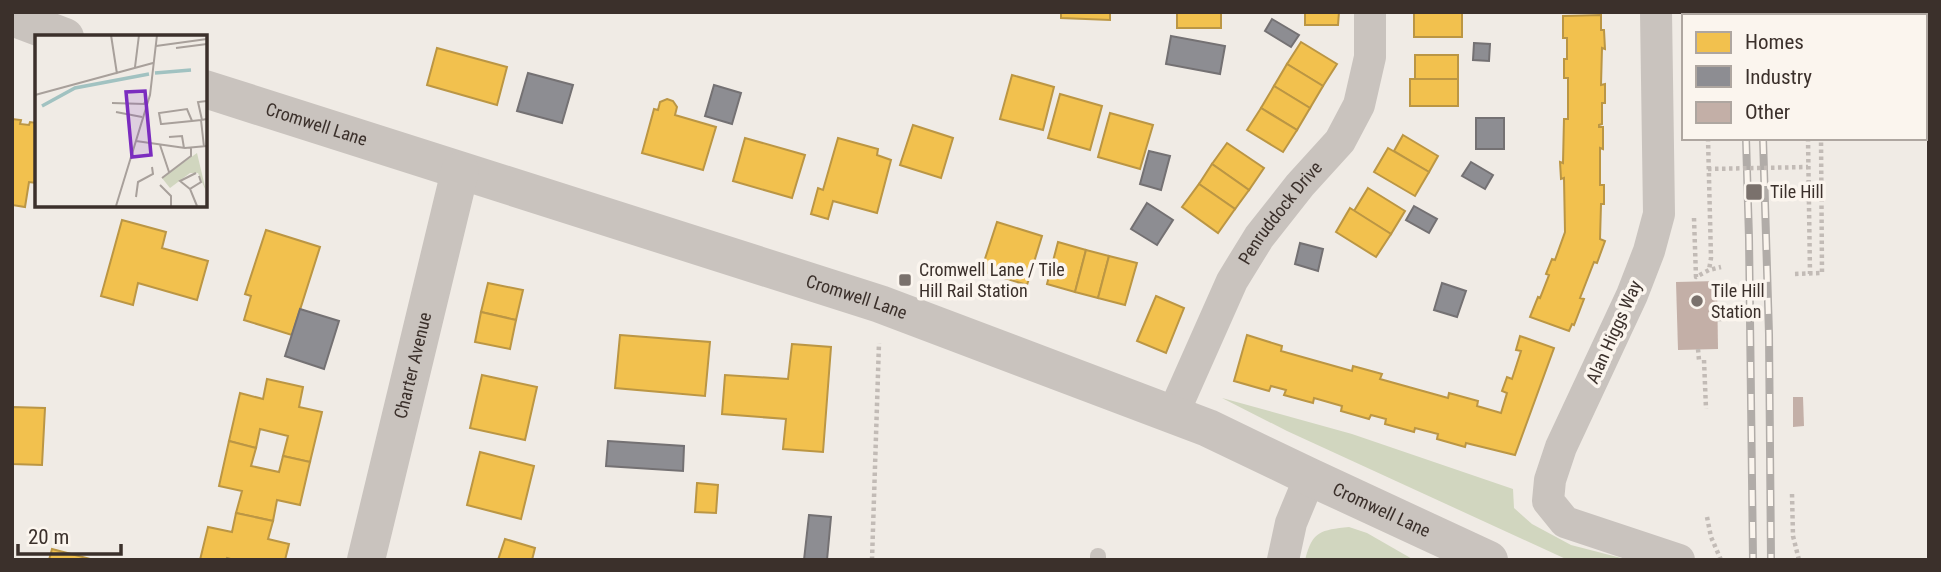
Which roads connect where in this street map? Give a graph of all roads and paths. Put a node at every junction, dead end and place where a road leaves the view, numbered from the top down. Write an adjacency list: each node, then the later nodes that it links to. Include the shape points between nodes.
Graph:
1 (1370, 12): 20 (street, Penruddock Drive, via 1370,57 1359,105 1340,141 1259,237 1232,281)
2 (1656, 12): 28 (street, Alan Higgs Way, via 1659,214 1632,295 1560,447 1548,501 1565,522)
3 (12, 17): 4 (street)
4 (60, 35)
5 (206, 89): 11 (street, Cromwell Lane)
6 (1708, 140): 10 (path)
7 (1808, 140): 9 (path)
8 (1821, 140): 16 (path, via 1822,273)
9 (1808, 167): 10 (path, bridge); 16 (path)
10 (1708, 169): 14 (path)
11 (460, 172): 17 (street, Cromwell Lane); 24 (street, Charter Avenue)
12 (1695, 244): 14 (path, via 1696,277)
13 (1721, 267): 14 (path)
14 (1709, 270)
15 (1795, 274): 16 (path)
16 (1810, 274)
17 (880, 304): 20 (street, Cromwell Lane); 25 (path)
18 (1698, 349): 19 (path)
19 (1706, 409)
20 (1173, 414): 21 (street, Cromwell Lane)
21 (1310, 477): 26 (street, via 1291,523); 27 (street, Cromwell Lane)
22 (1792, 494): 30 (path)
23 (1707, 517): 29 (path)
24 (366, 560)
25 (872, 560)
26 (1283, 560)
27 (1489, 560)
28 (1679, 560)
29 (1721, 560)
30 (1799, 560)

